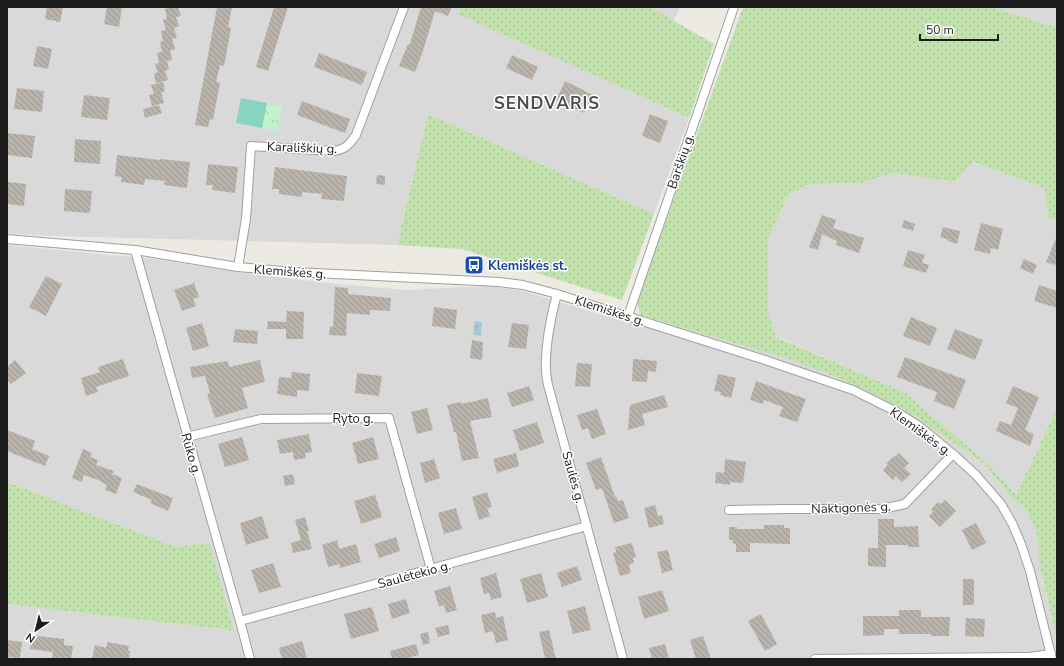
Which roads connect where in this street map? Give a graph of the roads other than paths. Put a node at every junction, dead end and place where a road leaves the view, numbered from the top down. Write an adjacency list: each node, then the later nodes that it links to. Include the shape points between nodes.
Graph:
1 (404, 7): 5 (street, Karališkių g., via 356,135 347,147 334,151 251,146 246,219)
2 (734, 7): 7 (street, Barškių g.)
3 (7, 238): 4 (street, Klemiškės g.)
4 (135, 250): 5 (street, Klemiškės g.); 8 (street, Rūko g.)
5 (238, 267): 6 (street, Klemiškės g., via 499,282)
6 (558, 294): 7 (street, Klemiškės g.); 11 (street, Saulės g., via 549,336 546,369 548,385)
7 (628, 316): 9 (street, Klemiškės g., via 853,390 903,415)
8 (187, 437): 12 (street, Ryto g., via 261,419 389,418); 13 (street, Rūko g.)
9 (953, 454): 10 (street, Naktigonės g., via 906,504 882,509); 14 (street, Klemiškės g., via 996,498 1012,524 1030,571)
10 (729, 510)
11 (587, 526): 12 (street, Saulėtekio g.); 16 (street, Saulės g.)
12 (431, 569): 13 (street, Saulėtekio g.)
13 (240, 621): 15 (street, Rūko g.)
14 (1051, 656): 17 (street)
15 (250, 659)
16 (623, 659)
17 (815, 659)

